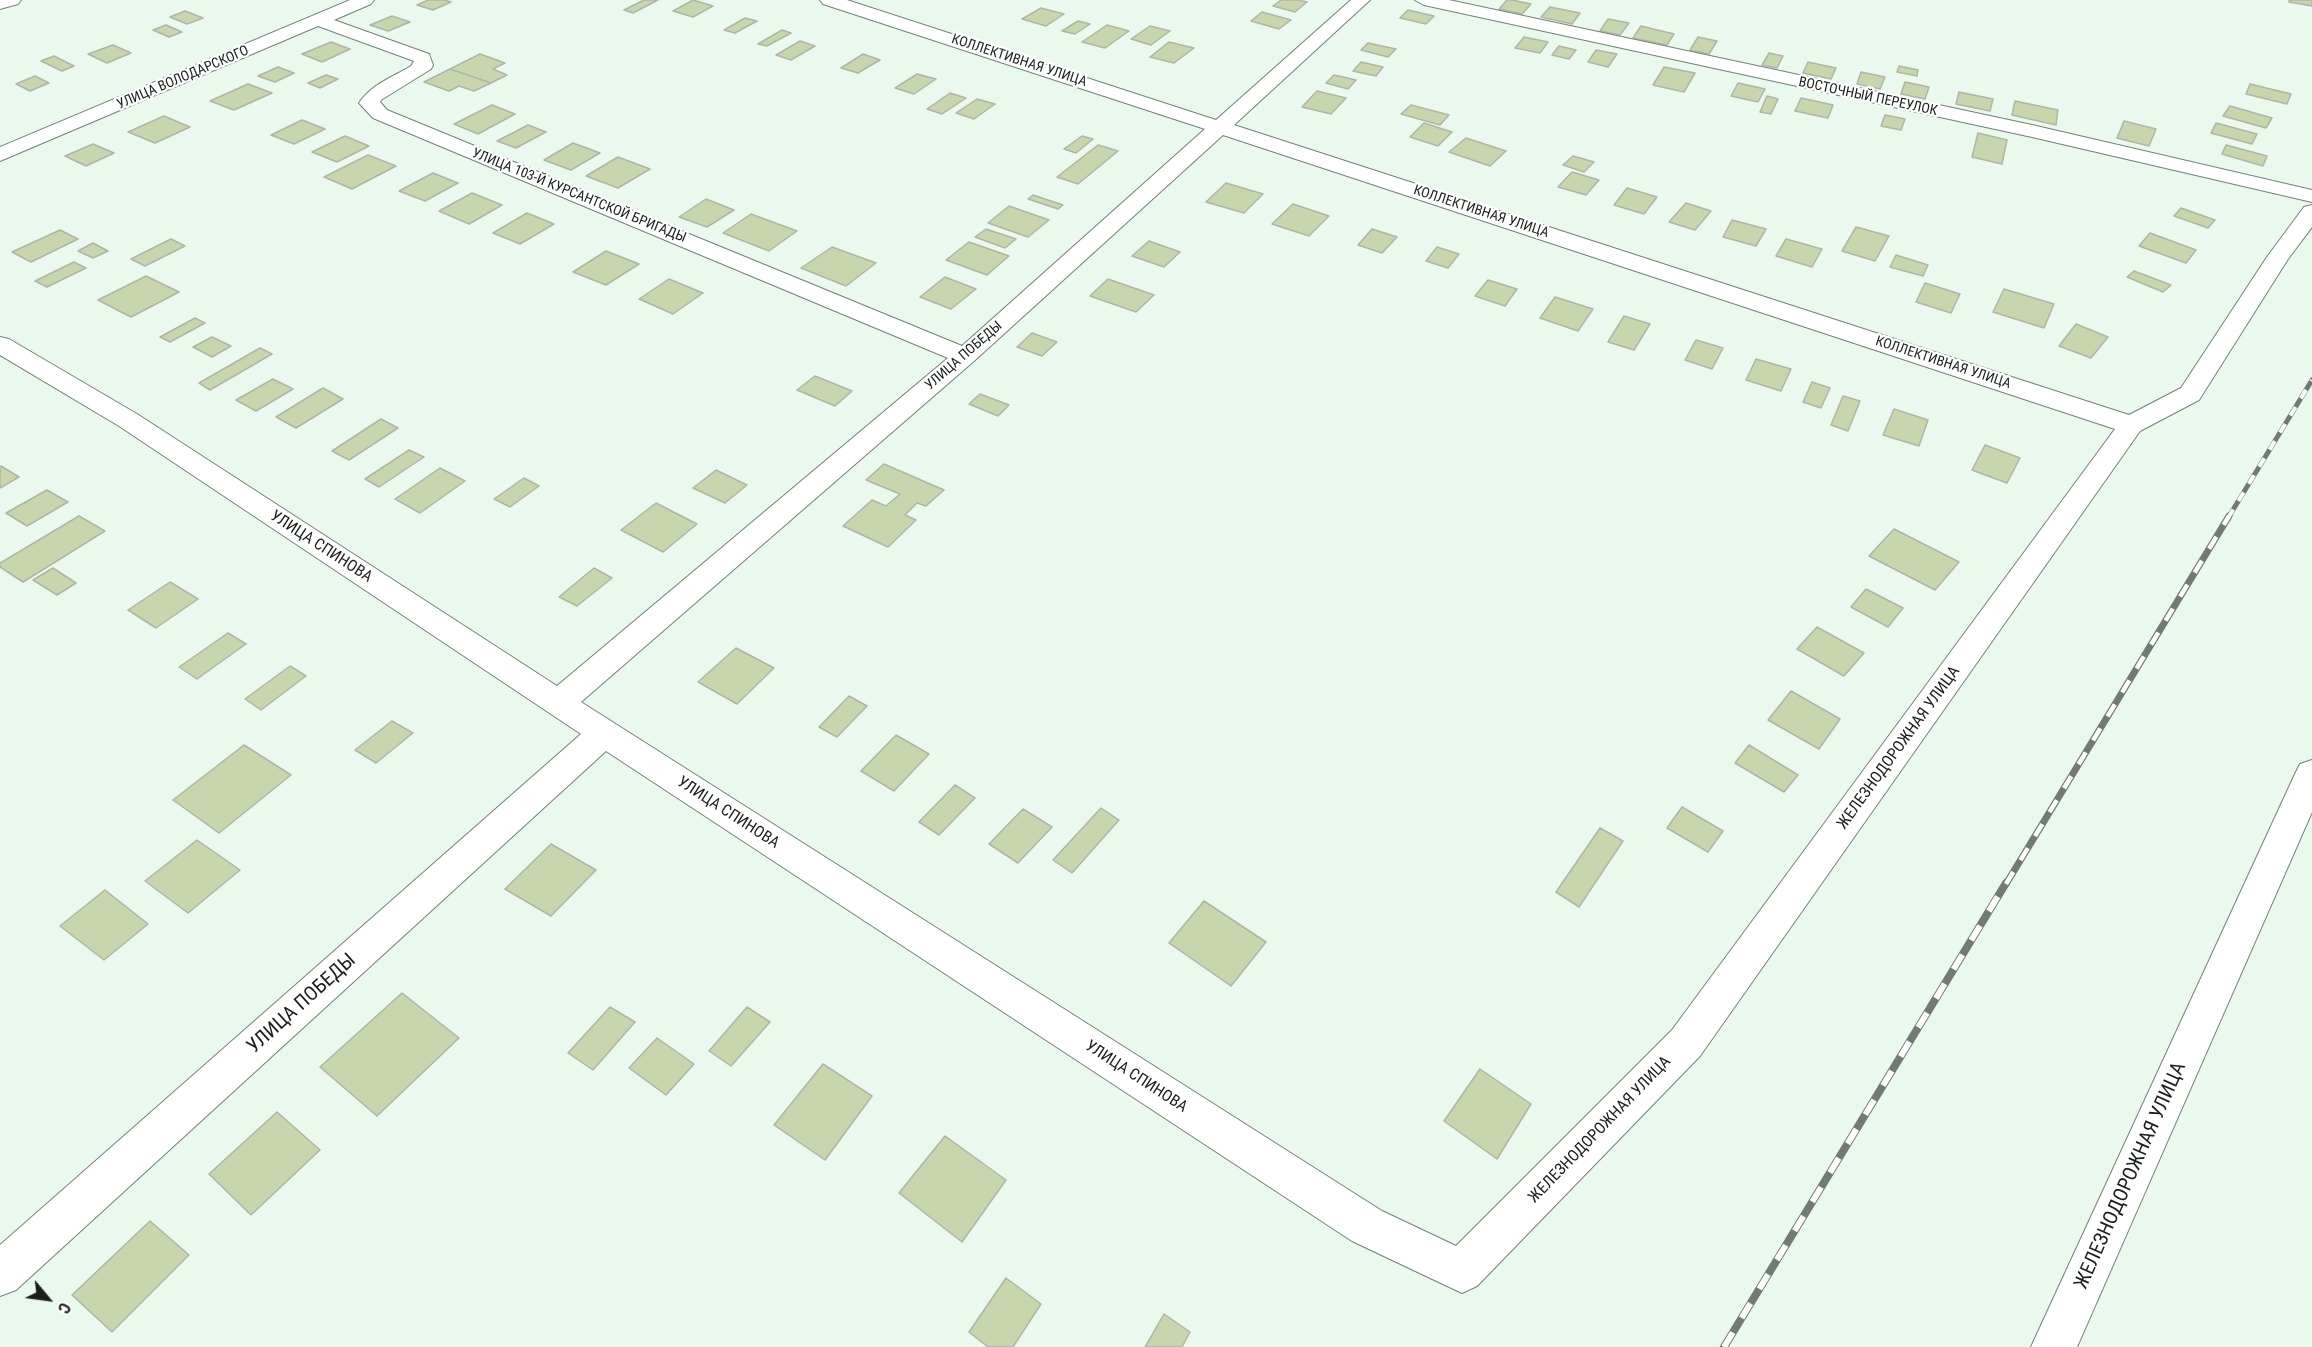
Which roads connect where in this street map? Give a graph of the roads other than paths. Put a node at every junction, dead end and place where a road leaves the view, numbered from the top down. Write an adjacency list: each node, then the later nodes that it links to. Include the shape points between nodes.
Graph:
1 (12, 0): 6 (street)
2 (365, 0): 7 (street, УЛИЦА ВОЛОДАРСКОГО, via 339,11)
3 (830, 0): 8 (street, КОЛЛЕКТИВНАЯ УЛИЦА)
4 (1361, 0): 8 (street, УЛИЦА ПОБЕДЫ)
5 (1424, 0): 10 (street, ВОСТОЧНЫЙ ПЕРЕУЛОК, via 2032,131)
6 (0, 4)
7 (317, 12): 9 (street, УЛИЦА ВОЛОДАРСКОГО); 13 (street, УЛИЦА 103-Й КУРСАНТСКОЙ БРИГАДЫ, via 422,58 424,65 418,71 376,91 369,103 380,114)
8 (1222, 127): 13 (street, УЛИЦА ПОБЕДЫ); 14 (street, КОЛЛЕКТИВНАЯ УЛИЦА)
9 (0, 155)
10 (2312, 196)
11 (2312, 212): 14 (street, ЖЕЛЕЗНОДОРОЖНАЯ УЛИЦА, via 2278,257 2190,394)
12 (0, 344): 15 (street, УЛИЦА СПИНОВА, via 128,420)
13 (965, 356): 15 (street, УЛИЦА ПОБЕДЫ)
14 (2131, 425): 18 (street, ЖЕЛЕЗНОДОРОЖНАЯ УЛИЦА, via 1686,1043)
15 (558, 703): 16 (street, УЛИЦА СПИНОВА)
16 (604, 733): 18 (street, УЛИЦА СПИНОВА, via 1367,1226); 19 (street, УЛИЦА ПОБЕДЫ)
17 (2312, 774): 20 (street, ЖЕЛЕЗНОДОРОЖНАЯ УЛИЦА)
18 (1462, 1271)
19 (0, 1274)
20 (2054, 1347)

